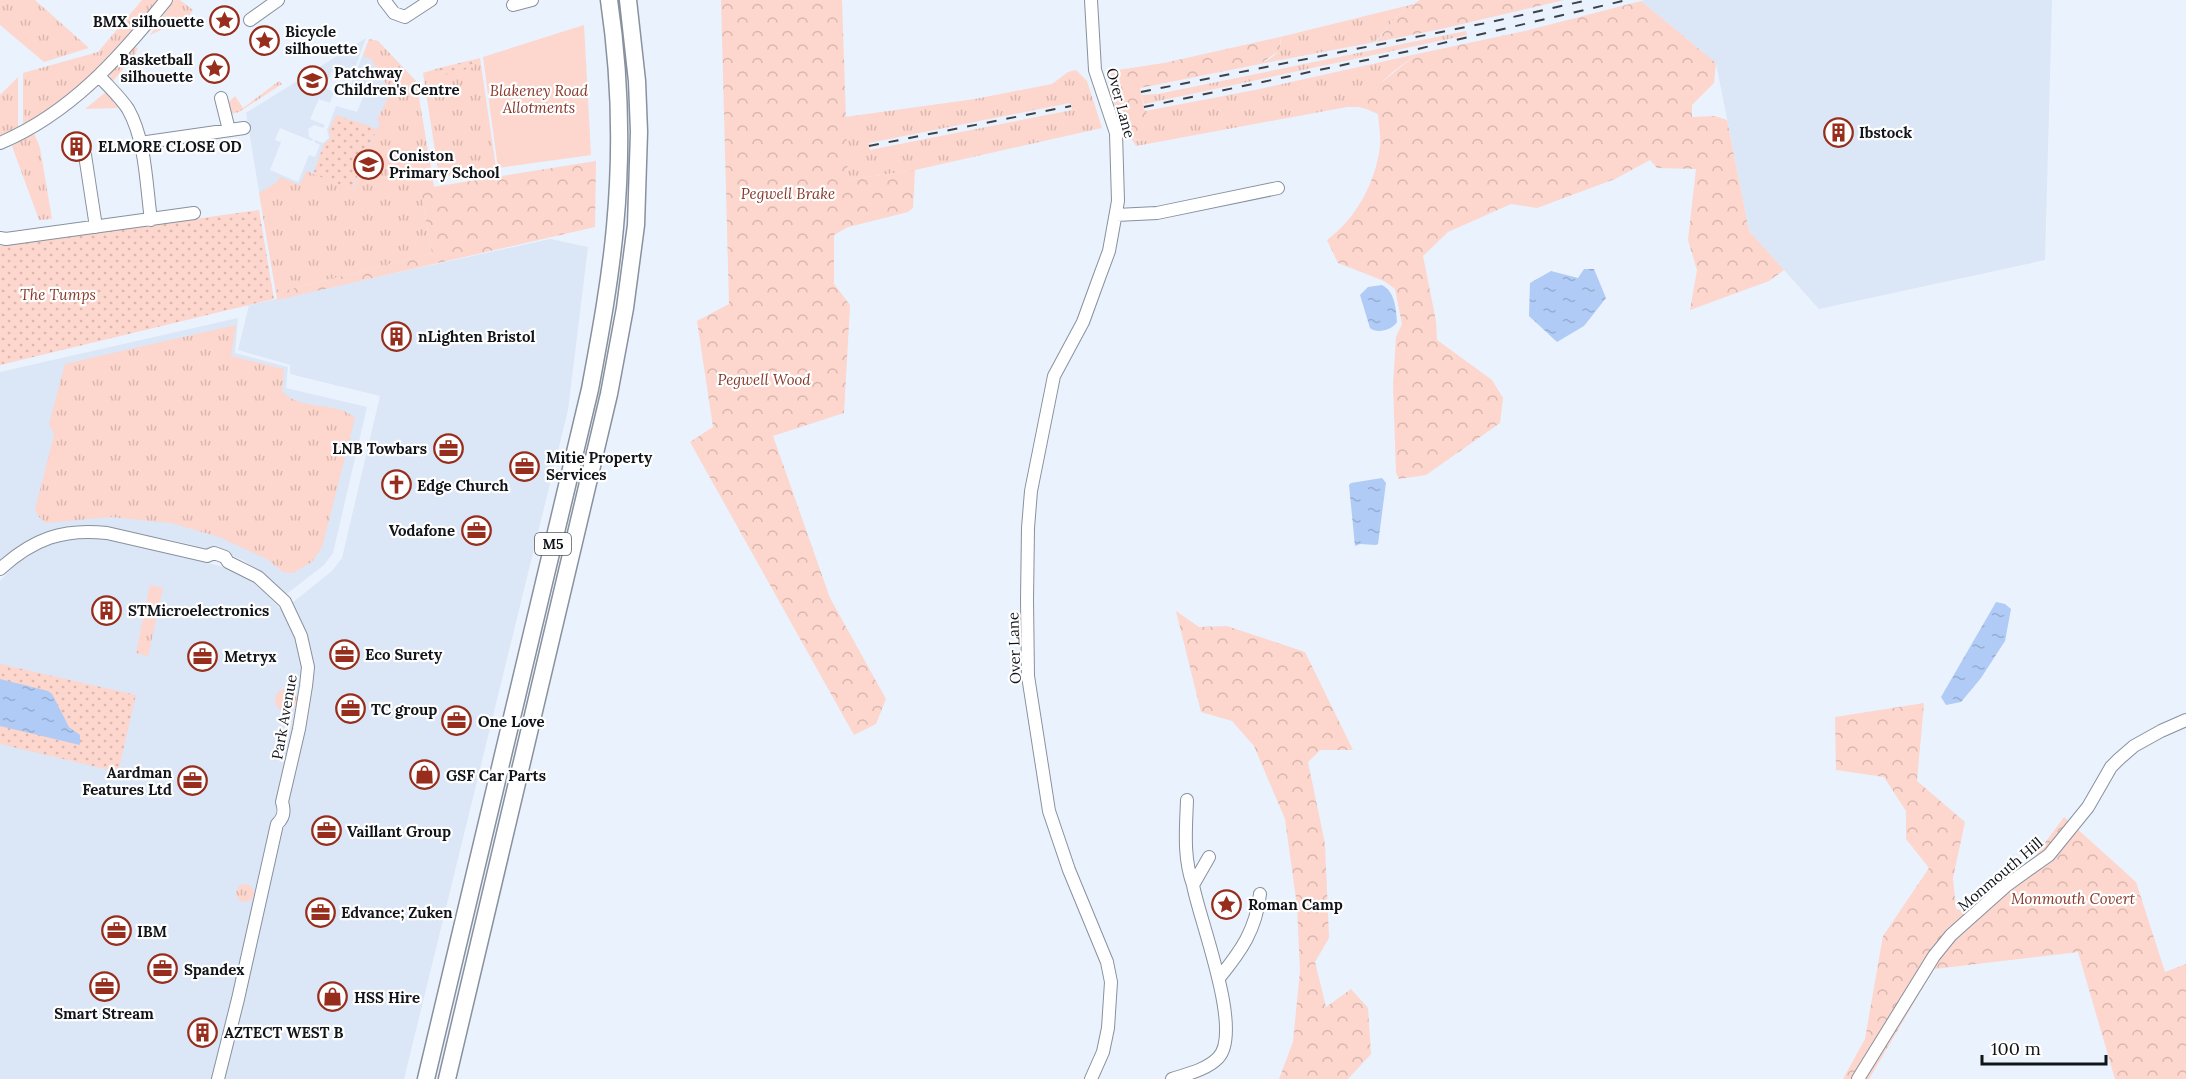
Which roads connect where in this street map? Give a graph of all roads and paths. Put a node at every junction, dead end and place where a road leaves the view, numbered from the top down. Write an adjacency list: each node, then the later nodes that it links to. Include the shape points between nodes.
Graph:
1 (166, 0): 11 (street)
2 (278, 0): 10 (street)
3 (384, 0): 4 (street, via 394,13 405,17)
4 (431, 0)
5 (532, 0): 9 (street)
6 (609, 0): 32 (highway, M5, via 619,132 616,226 606,303 590,389)
7 (628, 0): 33 (highway, M5, via 639,132 636,225 625,308 609,394)
8 (1091, 0): 20 (street, Over Lane, via 1095,70 1116,133)
9 (513, 5)
10 (250, 20)
11 (100, 77): 15 (street, via 61,110); 16 (street, via 128,109)
12 (221, 98): 14 (street)
13 (244, 128): 14 (street)
14 (229, 130): 16 (street)
15 (0, 143)
16 (141, 143): 21 (street)
17 (85, 156): 22 (street)
18 (1278, 188): 20 (street, via 1157,213)
19 (194, 213): 21 (street)
20 (1116, 214): 34 (street, Over Lane, via 1109,251 1083,322 1054,376 1031,491 1028,528 1028,676 1042,773 1054,830 1111,982 1108,1028)
21 (151, 220): 22 (street)
22 (96, 227): 23 (street)
23 (0, 238)
24 (0, 569): 31 (street, Park Avenue, via 38,541 90,531 207,556 214,553 258,577 285,603 301,636 308,667 300,721 282,802 276,806 277,824 266,882)
25 (2186, 720): 36 (street, Monmouth Hill, via 2134,746 2119,759 2088,807 2049,855 2007,885 1951,935)
26 (1186, 800): 28 (street, via 1185,848)
27 (1209, 857): 28 (street)
28 (1193, 885): 30 (street)
29 (1260, 894): 30 (street, via 1254,928)
30 (1219, 978): 35 (street, via 1225,1045 1218,1058 1204,1068)
31 (218, 1079)
32 (426, 1079)
33 (447, 1079)
34 (1091, 1079)
35 (1172, 1079)
36 (1858, 1079)

